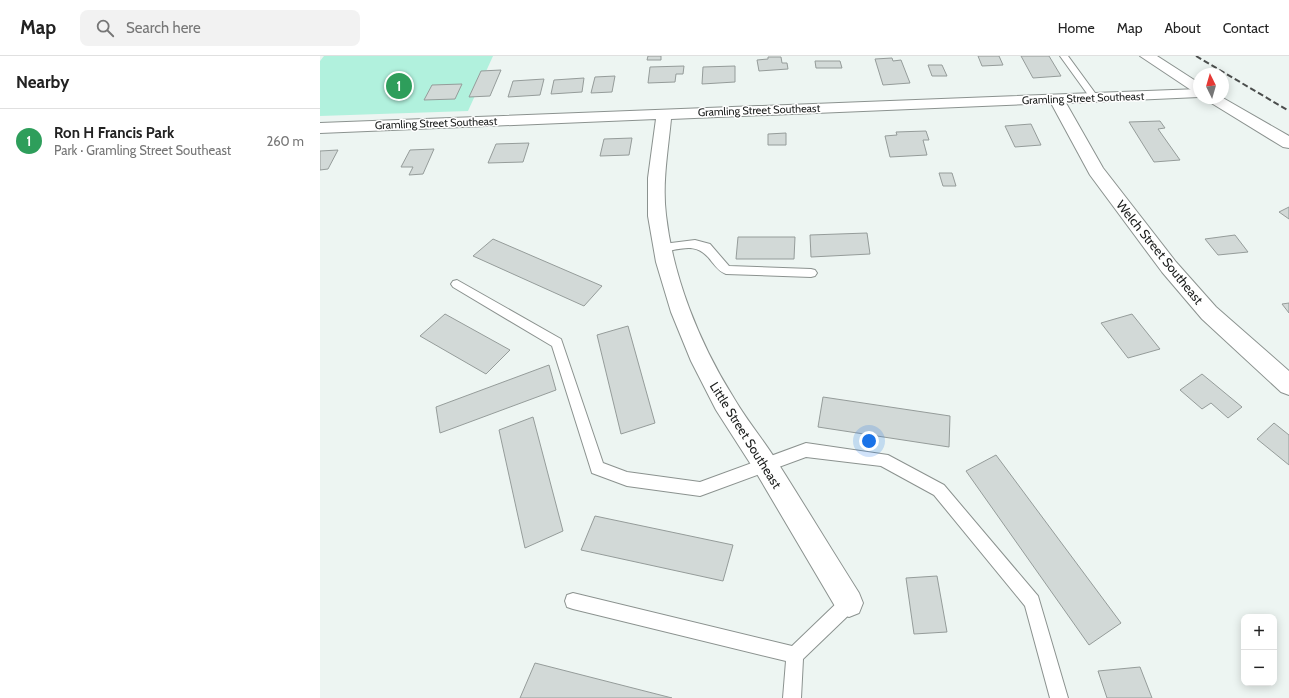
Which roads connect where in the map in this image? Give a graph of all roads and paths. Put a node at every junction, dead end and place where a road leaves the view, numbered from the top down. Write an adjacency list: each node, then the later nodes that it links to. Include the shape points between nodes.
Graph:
1 (1064, 56): 5 (lane)
2 (1147, 56): 3 (street)
3 (1193, 86)
4 (1193, 93): 5 (street, Gramling Street Southeast)
5 (1094, 97): 6 (street, Gramling Street Southeast)
6 (1056, 99): 8 (street, Gramling Street Southeast); 14 (street, Welch Street Southeast, via 1096,171 1169,267 1209,313)
7 (1223, 104): 10 (street)
8 (664, 114): 9 (street, Gramling Street Southeast); 11 (street, Little Street Southeast, via 656,196)
9 (320, 128)
10 (1289, 142)
11 (663, 248): 12 (lane, via 700,244 710,250 716,262 726,270); 15 (street, Little Street Southeast, via 697,352 723,402)
12 (812, 273)
13 (457, 284): 15 (lane, via 557,343 597,468 627,479 700,489)
14 (1289, 385)
15 (765, 465): 17 (street, Little Street Southeast); 20 (lane, via 806,450 883,460 939,490 1032,602)
16 (573, 601): 18 (lane)
17 (849, 602): 18 (lane)
18 (795, 655): 19 (lane)
19 (792, 698)
20 (1059, 698)

